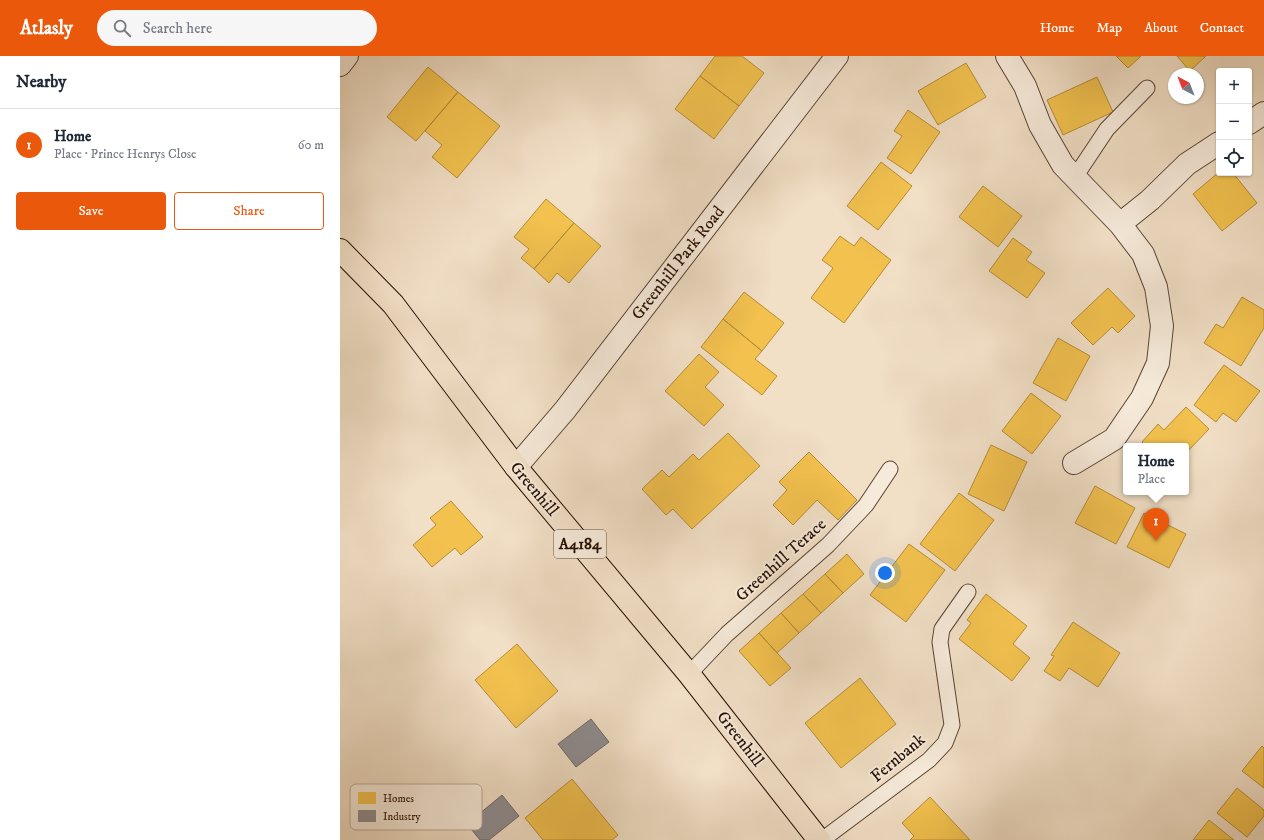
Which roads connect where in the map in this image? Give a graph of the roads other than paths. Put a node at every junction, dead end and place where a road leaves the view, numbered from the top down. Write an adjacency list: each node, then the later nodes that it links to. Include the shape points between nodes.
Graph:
1 (347, 56): 4 (street)
2 (837, 56): 14 (street, Greenhill Park Road, via 565,410)
3 (1007, 56): 9 (street, via 1025,86 1044,132 1063,165)
4 (340, 65)
5 (1147, 88): 9 (lane, via 1107,129)
6 (1264, 113): 7 (street)
7 (1252, 121)
8 (1216, 144): 10 (street, via 1187,164 1150,200)
9 (1075, 177): 10 (street)
10 (1120, 224): 12 (street, via 1143,254 1156,287 1162,326 1158,363)
11 (340, 250): 14 (main road, Greenhill / A4184, via 393,304)
12 (1120, 443): 13 (street)
13 (1074, 463)
14 (516, 467): 17 (main road, Greenhill / A4184)
15 (890, 469): 17 (lane, Greenhill Terace, via 866,505 828,545 727,634)
16 (968, 592): 18 (lane, Fernbank, via 942,629 940,642 952,726 945,743 929,760)
17 (689, 674): 18 (main road, Greenhill / A4184)
18 (821, 840)

